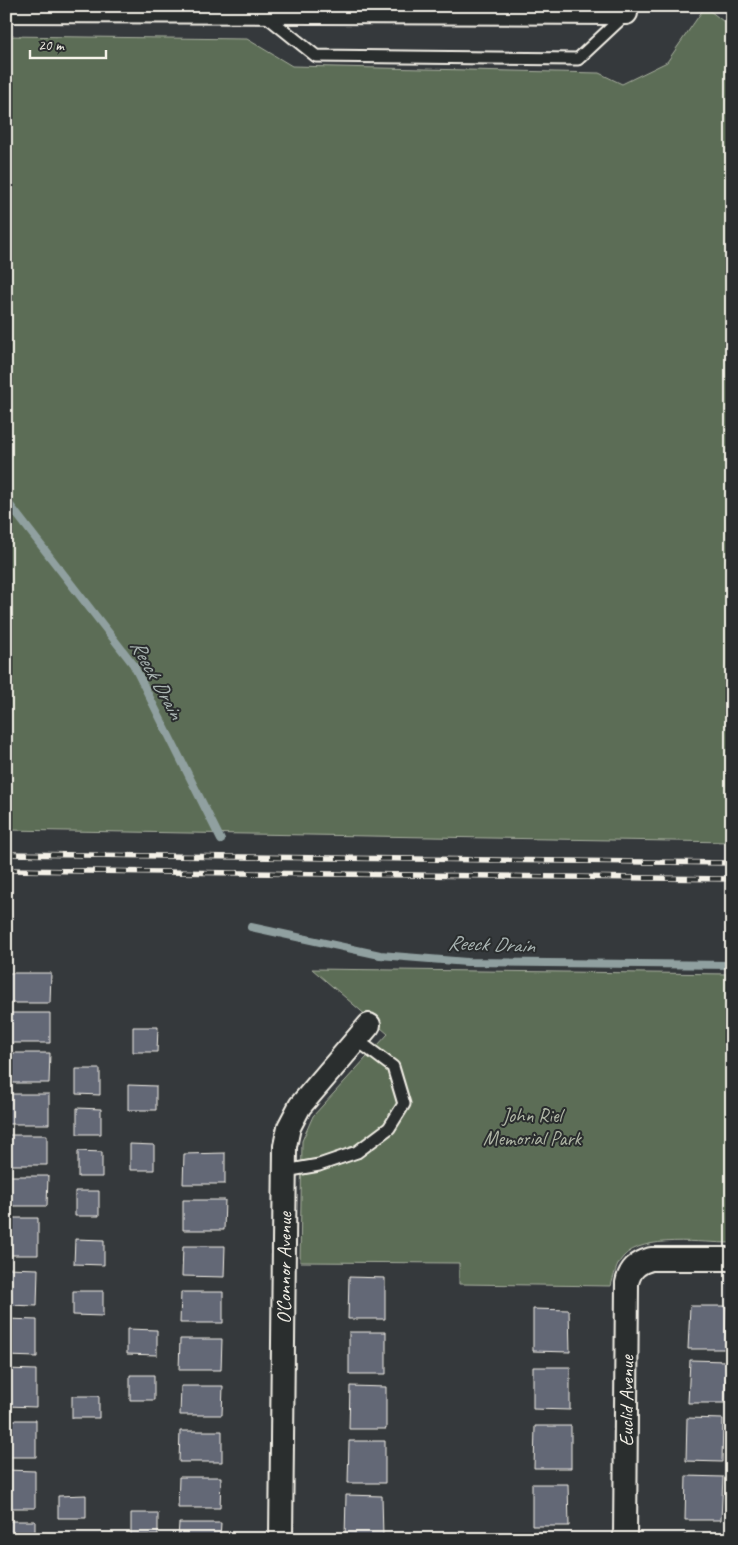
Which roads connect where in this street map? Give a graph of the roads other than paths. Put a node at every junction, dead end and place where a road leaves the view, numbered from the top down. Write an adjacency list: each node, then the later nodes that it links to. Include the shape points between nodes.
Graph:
1 (6, 11): 2 (street)
2 (261, 12): 3 (street); 3 (lane, via 316,56 578,60)
3 (626, 14)
4 (363, 1032): 5 (street, O'Connor Avenue, via 300,1106 289,1127); 5 (lane, via 392,1067 404,1104 389,1128 357,1152 319,1165)
5 (284, 1171): 7 (street, O'Connor Avenue)
6 (732, 1259): 8 (street, Euclid Avenue, via 651,1259 640,1262 629,1273)
7 (281, 1539)
8 (626, 1539)

